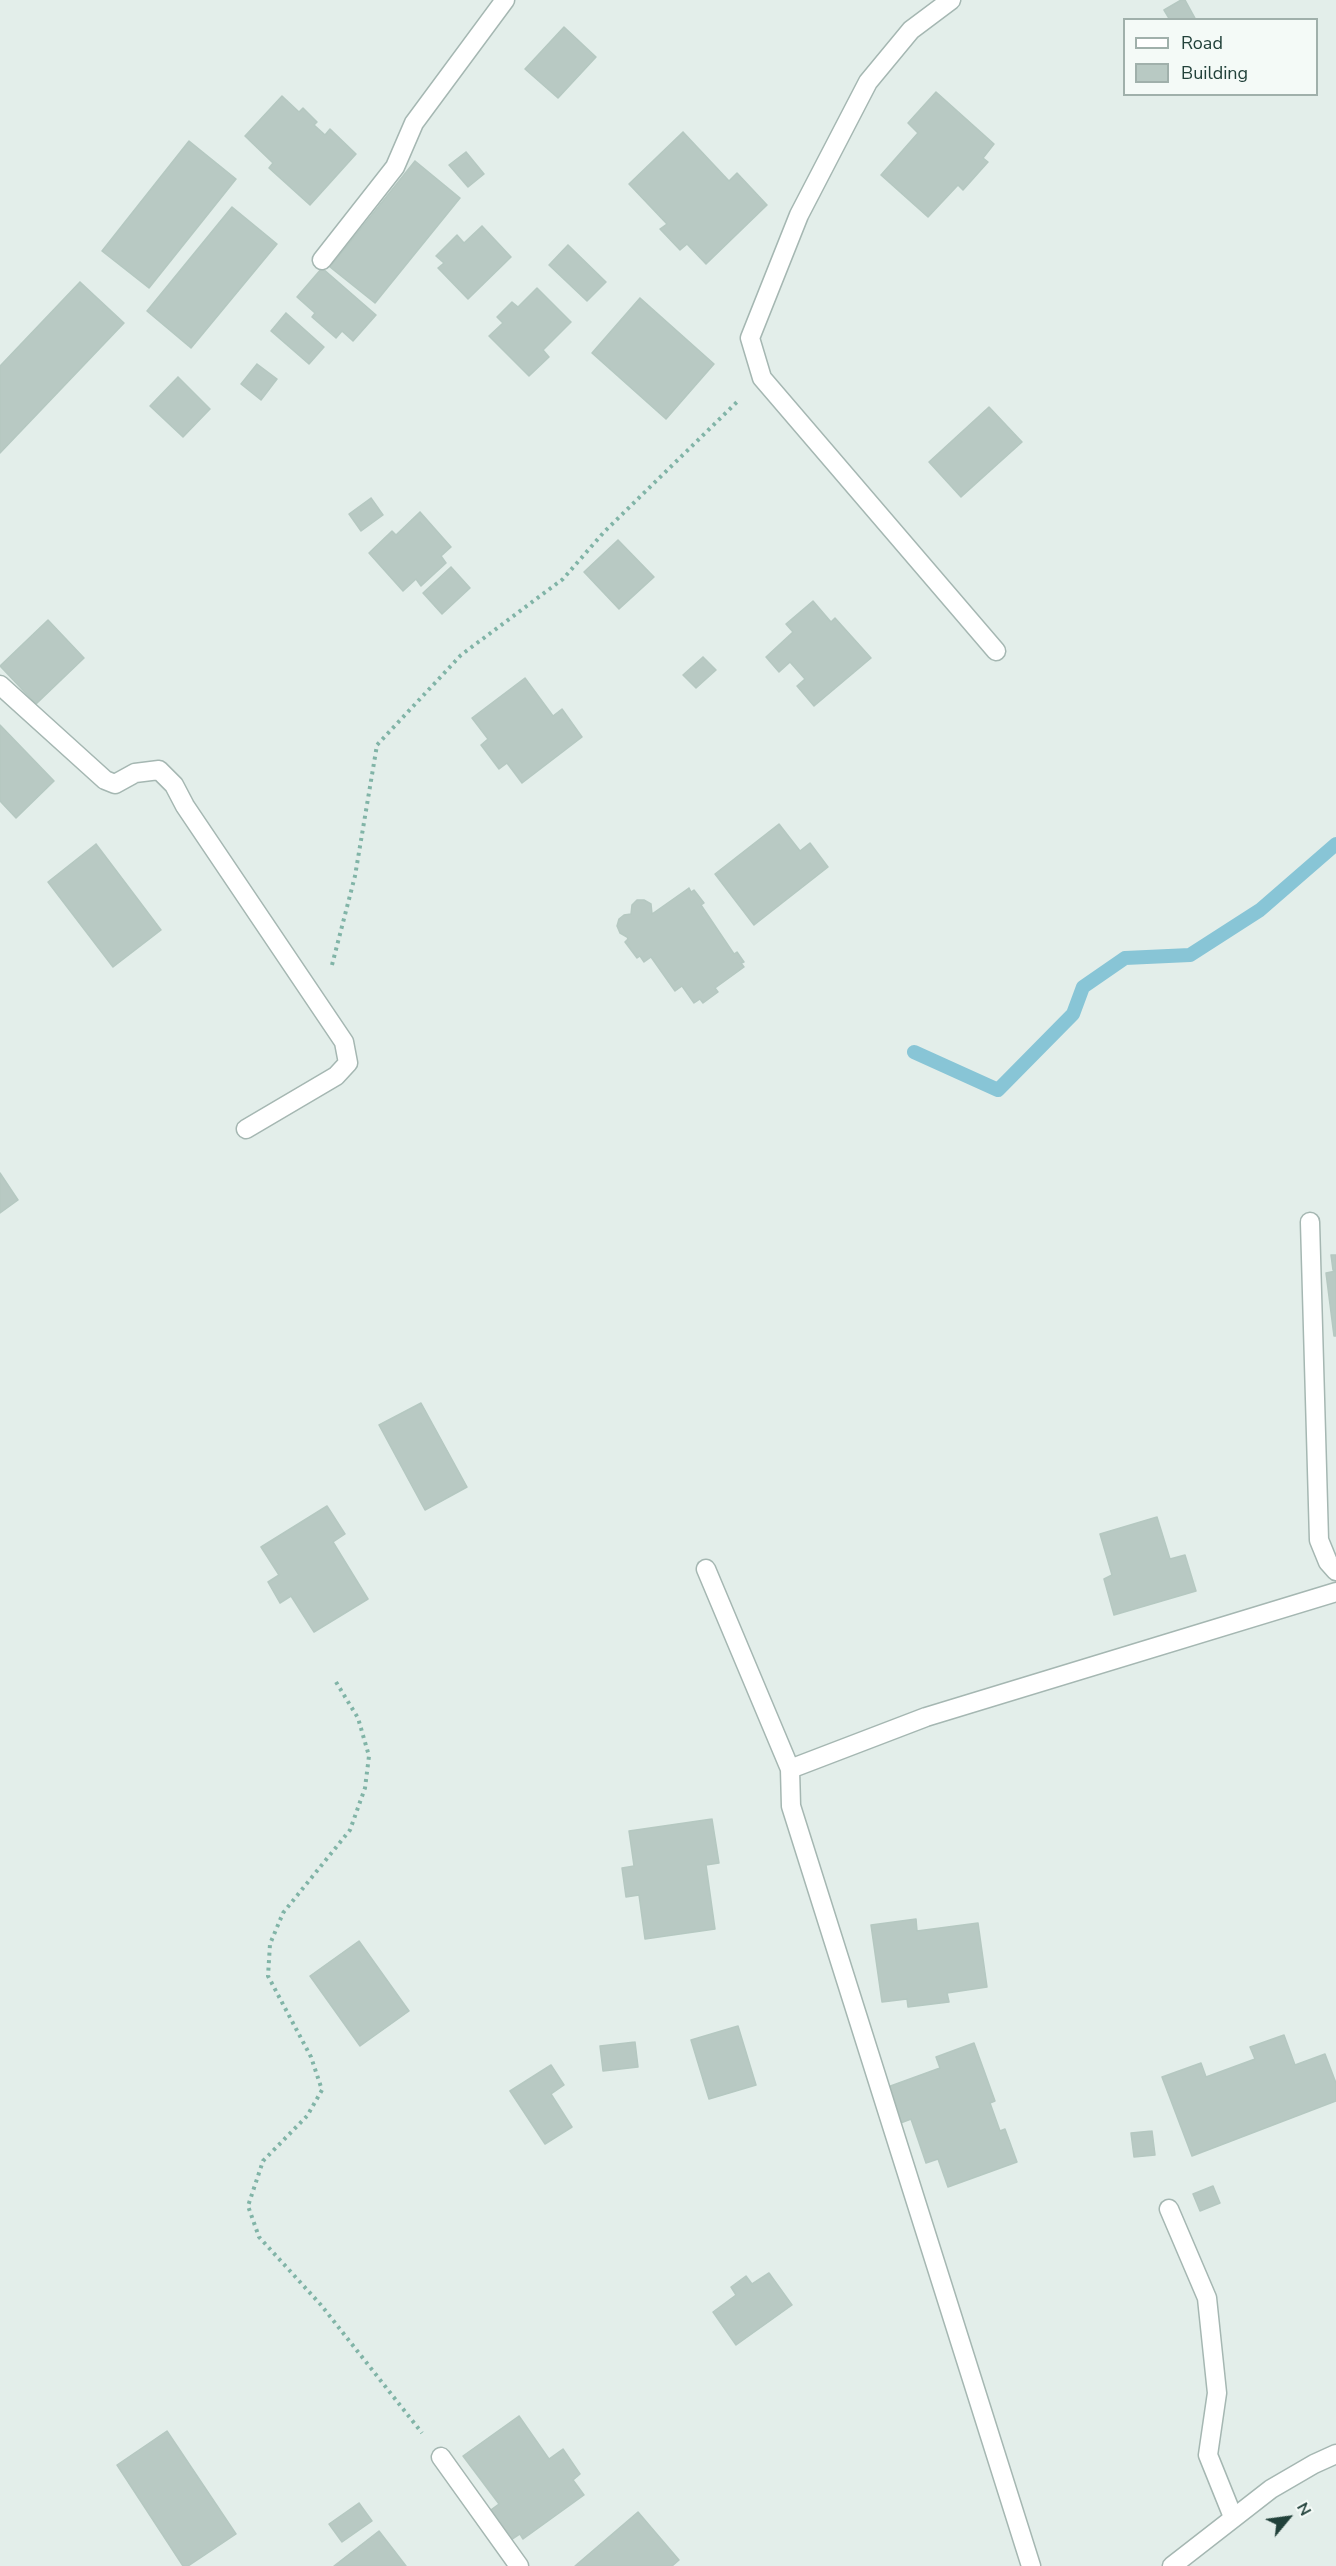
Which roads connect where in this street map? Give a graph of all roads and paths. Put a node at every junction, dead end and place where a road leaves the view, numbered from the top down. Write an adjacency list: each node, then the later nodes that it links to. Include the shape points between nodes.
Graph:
1 (505, 0): 3 (street, via 414,123 394,167)
2 (951, 0): 4 (street, via 911,30 868,82 799,215 750,338)
3 (322, 260)
4 (762, 378): 5 (street); 7 (path, via 604,532 562,579 460,655 377,745 355,876)
5 (996, 651)
6 (0, 685): 7 (street, via 105,780 115,784 135,773 159,770 174,785)
7 (321, 1007): 8 (street, via 344,1042 348,1063 336,1076)
8 (246, 1129)
9 (1310, 1222): 11 (street, via 1319,1540 1328,1562)
10 (706, 1569): 14 (street)
11 (1336, 1570)
12 (1336, 1592): 14 (street, via 926,1717)
13 (336, 1682): 17 (path, via 358,1718 369,1756 365,1788 350,1830 283,1913 270,1944 268,1976 311,2057 322,2090 308,2116 263,2161 248,2206 259,2237 321,2305)
14 (790, 1769): 20 (street, via 791,1806)
15 (1169, 2209): 18 (street, via 1207,2298 1217,2393 1208,2454)
16 (1336, 2454): 18 (street, via 1271,2489)
17 (441, 2457): 19 (street)
18 (1233, 2517): 21 (street)
19 (519, 2566)
20 (1030, 2566)
21 (1172, 2566)

